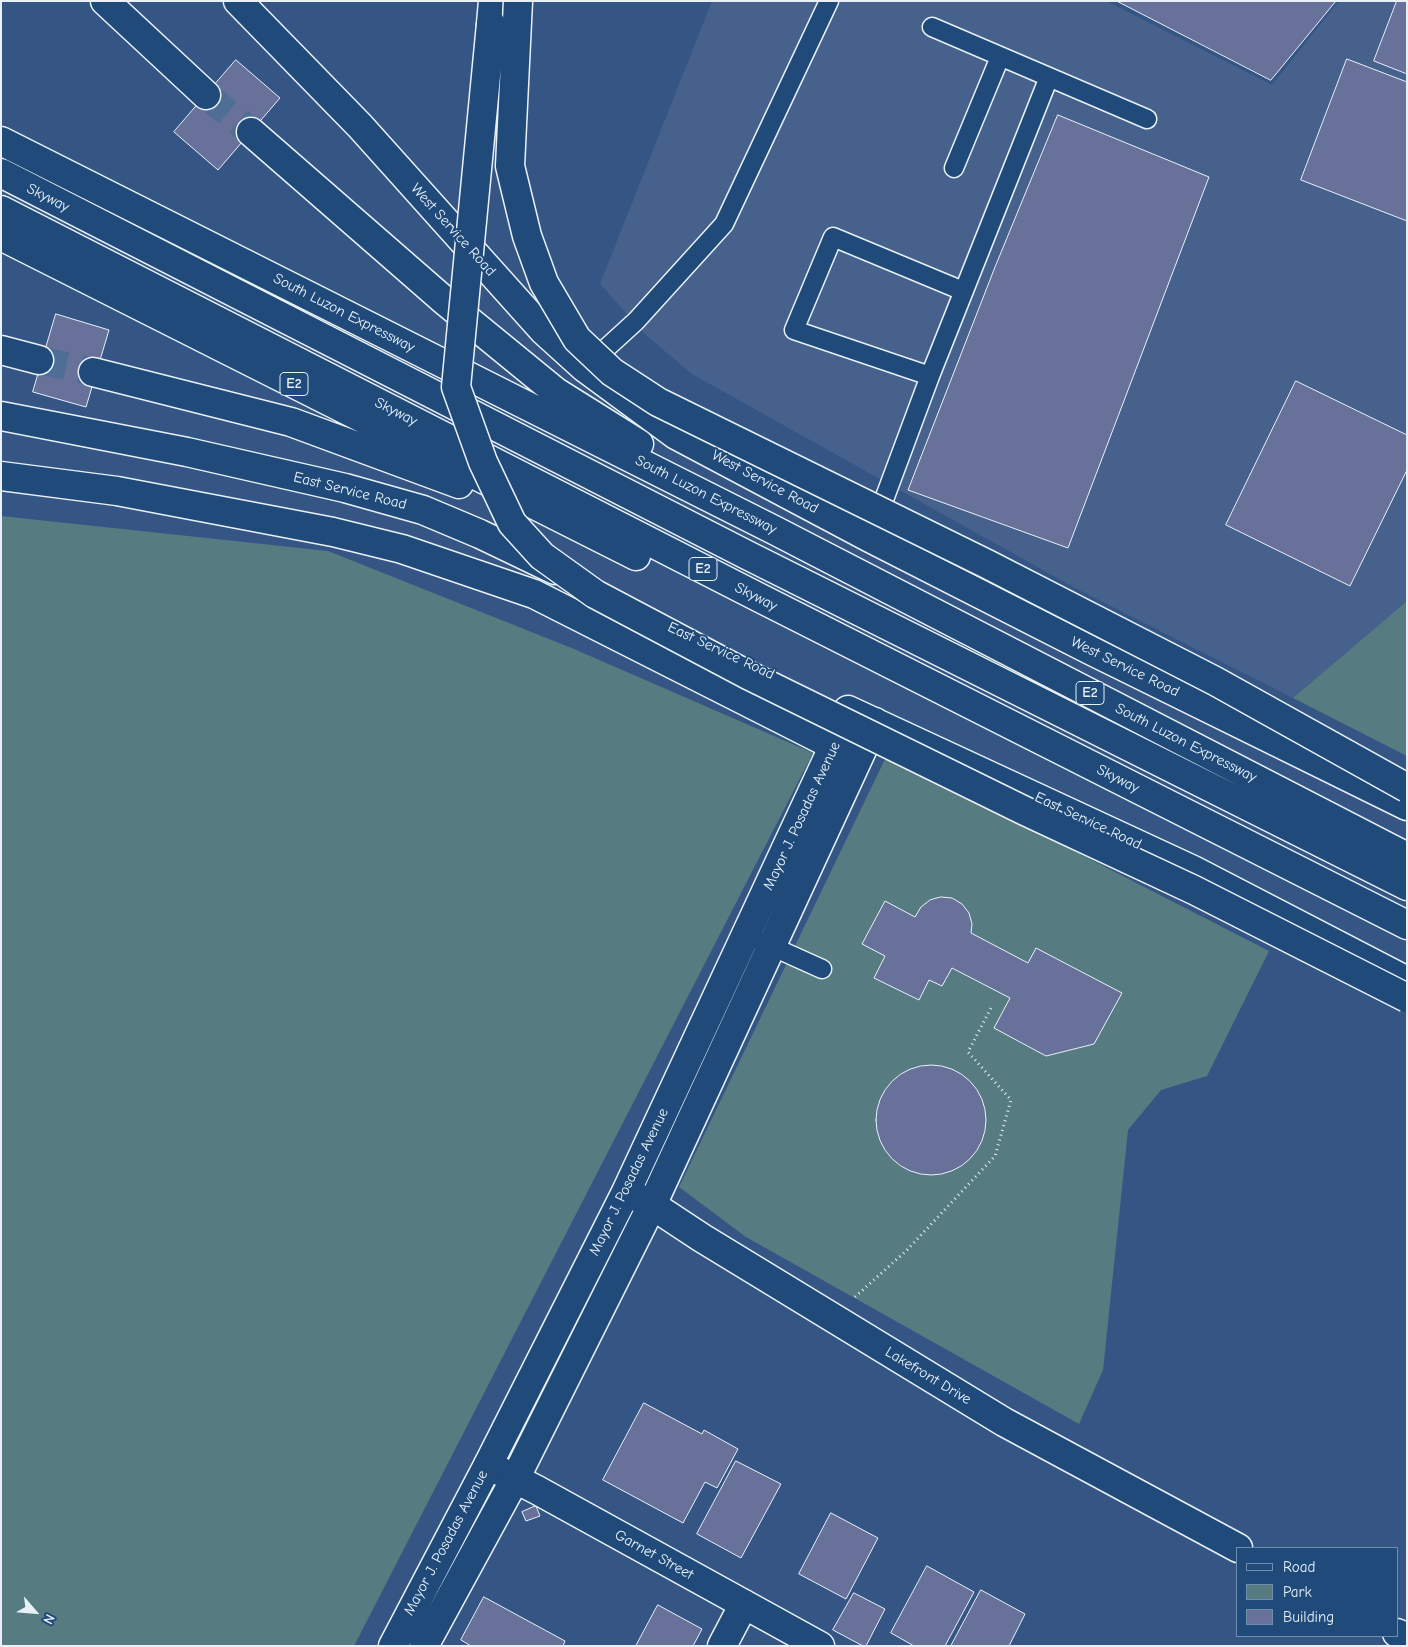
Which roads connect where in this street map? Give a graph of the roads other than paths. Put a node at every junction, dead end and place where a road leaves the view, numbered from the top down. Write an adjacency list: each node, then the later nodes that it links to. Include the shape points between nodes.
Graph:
1 (105, 1): 9 (main road)
2 (238, 1): 20 (main road, West Service Road, via 360,126 543,330)
3 (493, 1): 43 (main road, bridge, via 456,387 483,462 512,523 542,556 595,594 748,676 1194,890)
4 (518, 1): 33 (main road, bridge, via 510,166 527,236 544,283 577,339 612,372 658,402 1216,681)
5 (829, 1): 20 (lane, via 724,224 636,321)
6 (932, 27): 7 (lane)
7 (1000, 56): 8 (lane); 13 (lane)
8 (1050, 77): 10 (lane); 17 (lane)
9 (206, 95)
10 (1147, 119)
11 (251, 132): 25 (main road, via 446,302 556,392)
12 (1, 141): 25 (main road, South Luzon Expressway / E2)
13 (954, 168)
14 (1, 174): 36 (main road, Skyway / E2, via 756,560)
15 (1, 210): 37 (main road, Skyway / E2)
16 (1, 236): 26 (main road, E2)
17 (964, 291): 22 (lane); 22 (lane, via 833,237 794,330)
18 (1, 350): 19 (main road)
19 (39, 360)
20 (585, 368): 27 (main road, West Service Road, via 676,436)
21 (93, 372): 26 (main road, via 291,422)
22 (930, 376): 27 (lane)
23 (1, 416): 28 (main road, East Service Road, via 186,452 345,488 423,510 480,534)
24 (1, 476): 31 (main road, via 117,491 333,532 402,549 534,594)
25 (774, 530): 35 (main road, South Luzon Expressway / E2)
26 (587, 532): 39 (main road, E2)
27 (870, 538): 34 (main road, West Service Road)
28 (790, 683): 29 (main road, East Service Road); 31 (main road)
29 (850, 711): 30 (main road, East Service Road); 31 (main road, Mayor J. Posadas Avenue)
30 (876, 722): 32 (main road, Mayor J. Posadas Avenue); 42 (main road, East Service Road, via 1193,870)
31 (834, 746): 32 (main road); 38 (main road, Mayor J. Posadas Avenue)
32 (859, 759): 40 (main road, Mayor J. Posadas Avenue)
33 (1407, 788)
34 (1407, 806)
35 (1407, 857)
36 (1407, 886)
37 (1407, 925)
38 (746, 934): 40 (lane); 44 (main road, Mayor J. Posadas Avenue)
39 (1407, 944)
40 (771, 947): 41 (lane); 45 (main road, Mayor J. Posadas Avenue)
41 (822, 970)
42 (1407, 982)
43 (1407, 998)
44 (626, 1192): 45 (main road, Lakefront Drive); 46 (main road, Mayor J. Posadas Avenue)
45 (652, 1204): 47 (main road, Mayor J. Posadas Avenue); 48 (main road, Lakefront Drive, via 702,1238 1004,1422)
46 (488, 1465): 47 (main road, Garnet Street); 50 (main road, Mayor J. Posadas Avenue)
47 (515, 1478): 49 (main road, Garnet Street); 51 (main road, Mayor J. Posadas Avenue)
48 (1236, 1547)
49 (744, 1604): 52 (main road); 53 (main road, Garnet Street)
50 (392, 1646)
51 (424, 1646)
52 (722, 1646)
53 (820, 1646)

